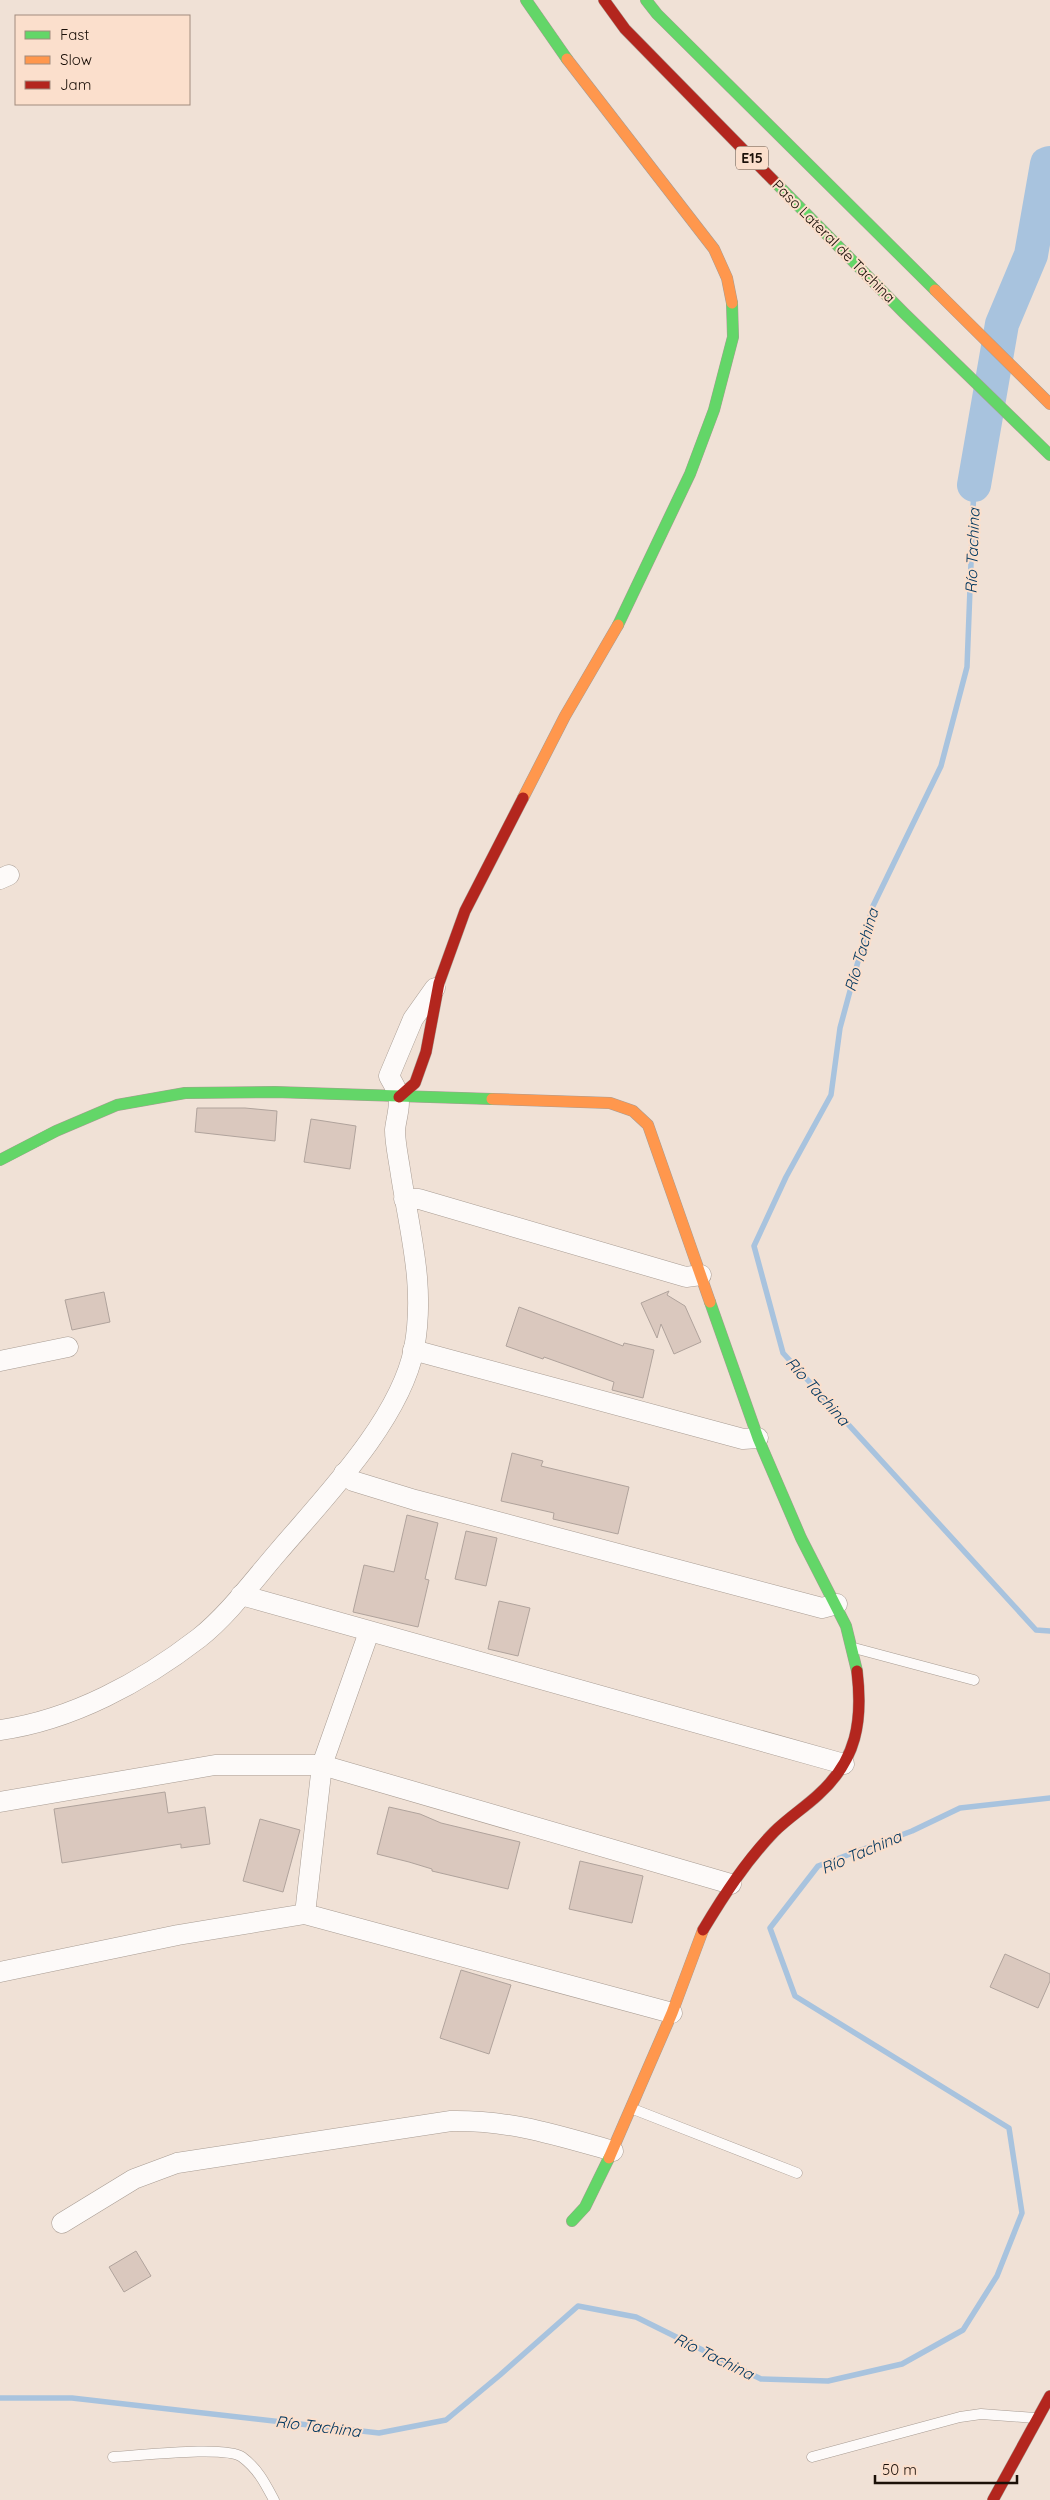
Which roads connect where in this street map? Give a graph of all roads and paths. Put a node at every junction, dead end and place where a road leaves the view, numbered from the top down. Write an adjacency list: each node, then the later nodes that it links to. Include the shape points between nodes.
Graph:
1 (526, 0): 6 (main road, via 591,92 714,249 727,278 734,311 733,338 714,410 690,474 626,610 565,716 465,911)
2 (604, 0): 5 (main road, Paso Lateral de Tachina / E15, via 625,29 904,313)
3 (646, 0): 4 (main road, E15)
4 (1050, 404)
5 (1050, 455)
6 (439, 983): 7 (street, via 413,1019 389,1076)
7 (399, 1097): 8 (main road, via 275,1092 186,1093 147,1099 117,1105 56,1130); 9 (street, via 395,1132); 10 (main road, via 610,1103 633,1111 648,1125 653,1135)
8 (0, 1160)
9 (404, 1199): 10 (street, via 419,1199 686,1277); 12 (street, via 419,1278)
10 (701, 1274): 14 (main road)
11 (68, 1347): 13 (street)
12 (413, 1350): 14 (street, via 743,1440); 15 (street, via 400,1387 383,1419)
13 (0, 1361)
14 (758, 1438): 17 (main road, via 802,1538)
15 (344, 1474): 16 (street); 17 (street, via 353,1481 415,1500 794,1601 822,1608)
16 (240, 1595): 18 (street); 21 (street, via 200,1637 109,1695 61,1715)
17 (837, 1604): 19 (main road)
18 (369, 1632): 22 (street); 23 (street)
19 (853, 1648): 20 (lane); 22 (main road, via 860,1715 854,1743)
20 (974, 1680)
21 (0, 1730)
22 (844, 1764): 25 (main road, via 820,1794 776,1830)
23 (322, 1765): 24 (street, via 214,1765); 25 (street); 26 (street)
24 (0, 1802)
25 (731, 1884): 28 (main road, via 701,1933)
26 (305, 1914): 27 (street); 28 (street)
27 (0, 1972)
28 (672, 2013): 29 (main road)
29 (632, 2108): 30 (main road); 31 (lane)
30 (612, 2151): 32 (main road, via 585,2206); 33 (street, via 516,2125 451,2122 184,2161 134,2179)
31 (797, 2173)
32 (572, 2221)
33 (62, 2223)
34 (1050, 2396): 35 (main road)
35 (1038, 2418): 37 (lane, via 981,2414 960,2417); 39 (main road)
36 (113, 2457): 38 (lane, via 186,2452 241,2456 261,2475)
37 (812, 2457)
38 (274, 2500)
39 (993, 2500)

